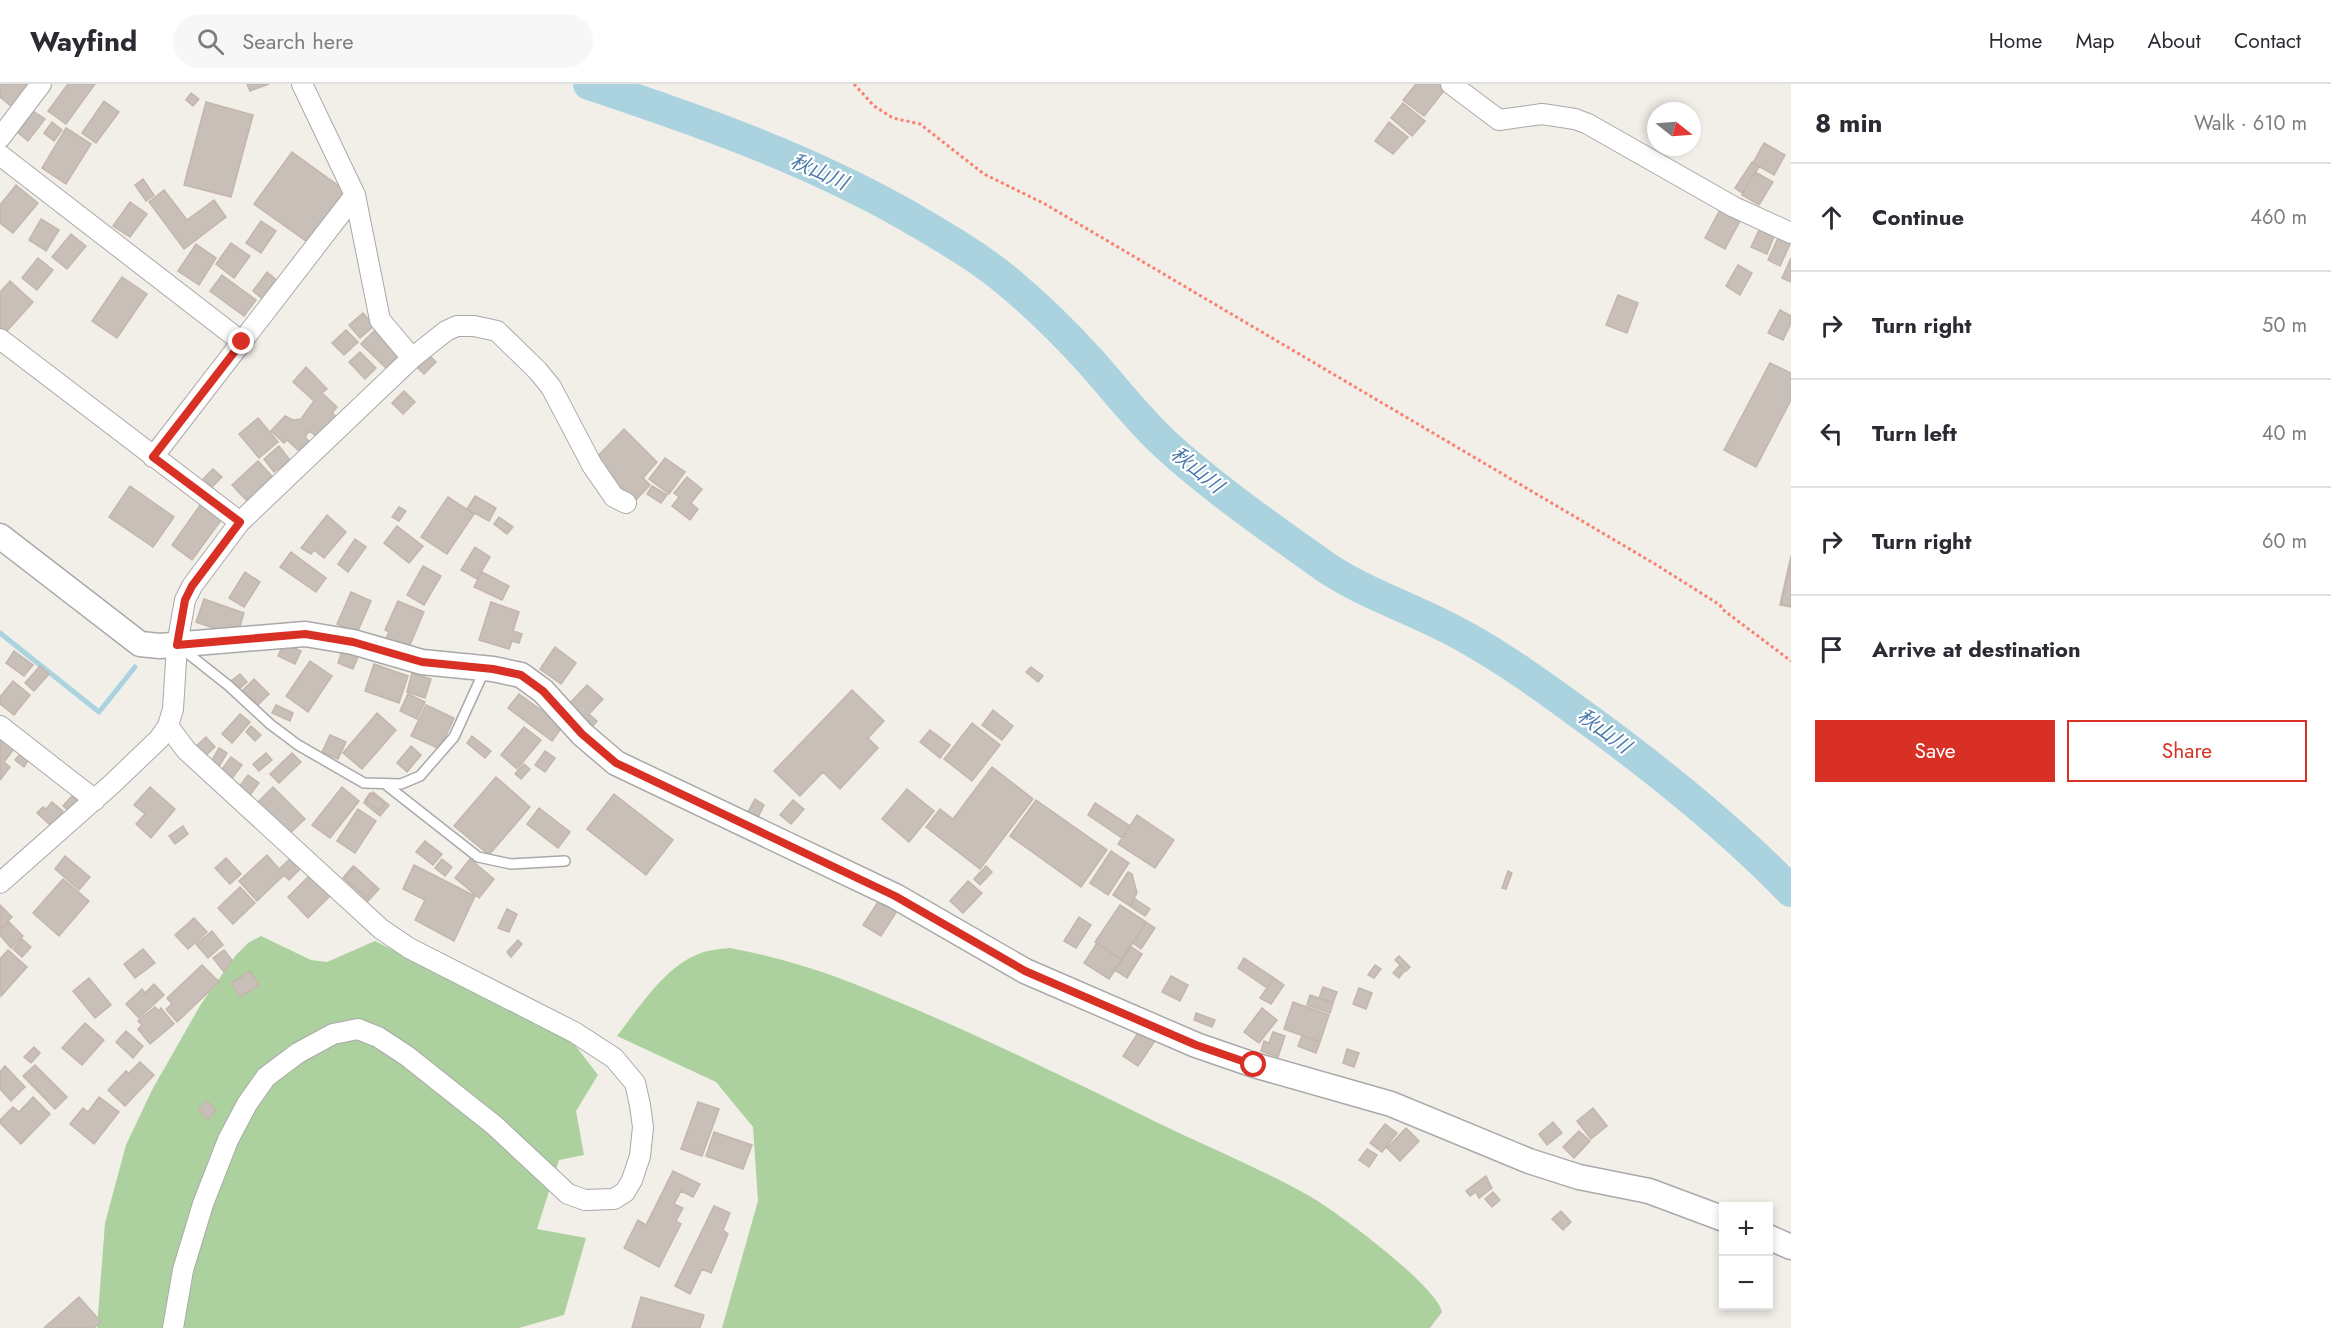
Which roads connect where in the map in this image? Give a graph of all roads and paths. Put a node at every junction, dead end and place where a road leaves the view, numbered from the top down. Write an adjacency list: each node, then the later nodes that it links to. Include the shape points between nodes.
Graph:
1 (41, 84): 5 (street)
2 (302, 84): 7 (street)
3 (854, 84): 17 (path, via 874,106 893,117 920,124 984,174 1045,204 1664,570 1720,605)
4 (1450, 84): 8 (street, via 1499,120 1542,114 1588,124 1734,207)
5 (0, 138)
6 (0, 155): 10 (street)
7 (355, 195): 10 (street); 11 (street, via 380,320)
8 (1791, 233)
9 (0, 339): 12 (street)
10 (242, 342): 12 (street)
11 (412, 358): 13 (street, via 458,326 497,332 551,387 592,465 614,497); 14 (street)
12 (153, 457): 14 (street)
13 (626, 503)
14 (240, 522): 16 (street, via 192,586 185,600)
15 (0, 536): 16 (street, via 140,644)
16 (177, 645): 18 (street, via 305,634 353,642 422,662); 20 (street, via 173,709); 21 (lane, via 298,745 364,783)
17 (1791, 661)
18 (485, 668): 21 (lane, via 454,737 420,776 401,784); 25 (street, via 521,675 543,691 582,734 616,763 895,896 1025,971 1196,1045 1391,1104 1529,1161 1579,1177 1649,1191)
19 (0, 726): 22 (street)
20 (168, 726): 22 (street); 28 (street, via 186,750 381,929 409,948 574,1032 614,1058 635,1083 643,1127 640,1156 625,1192 614,1199 585,1200 568,1194 494,1125 407,1056 358,1029 333,1034 266,1077 247,1104 203,1204 183,1270)
21 (385, 784): 23 (lane, via 477,857 511,864)
22 (95, 800): 24 (street)
23 (566, 861)
24 (0, 883)
25 (1719, 1217)
26 (1773, 1239): 27 (street)
27 (1791, 1247)
28 (173, 1328)

